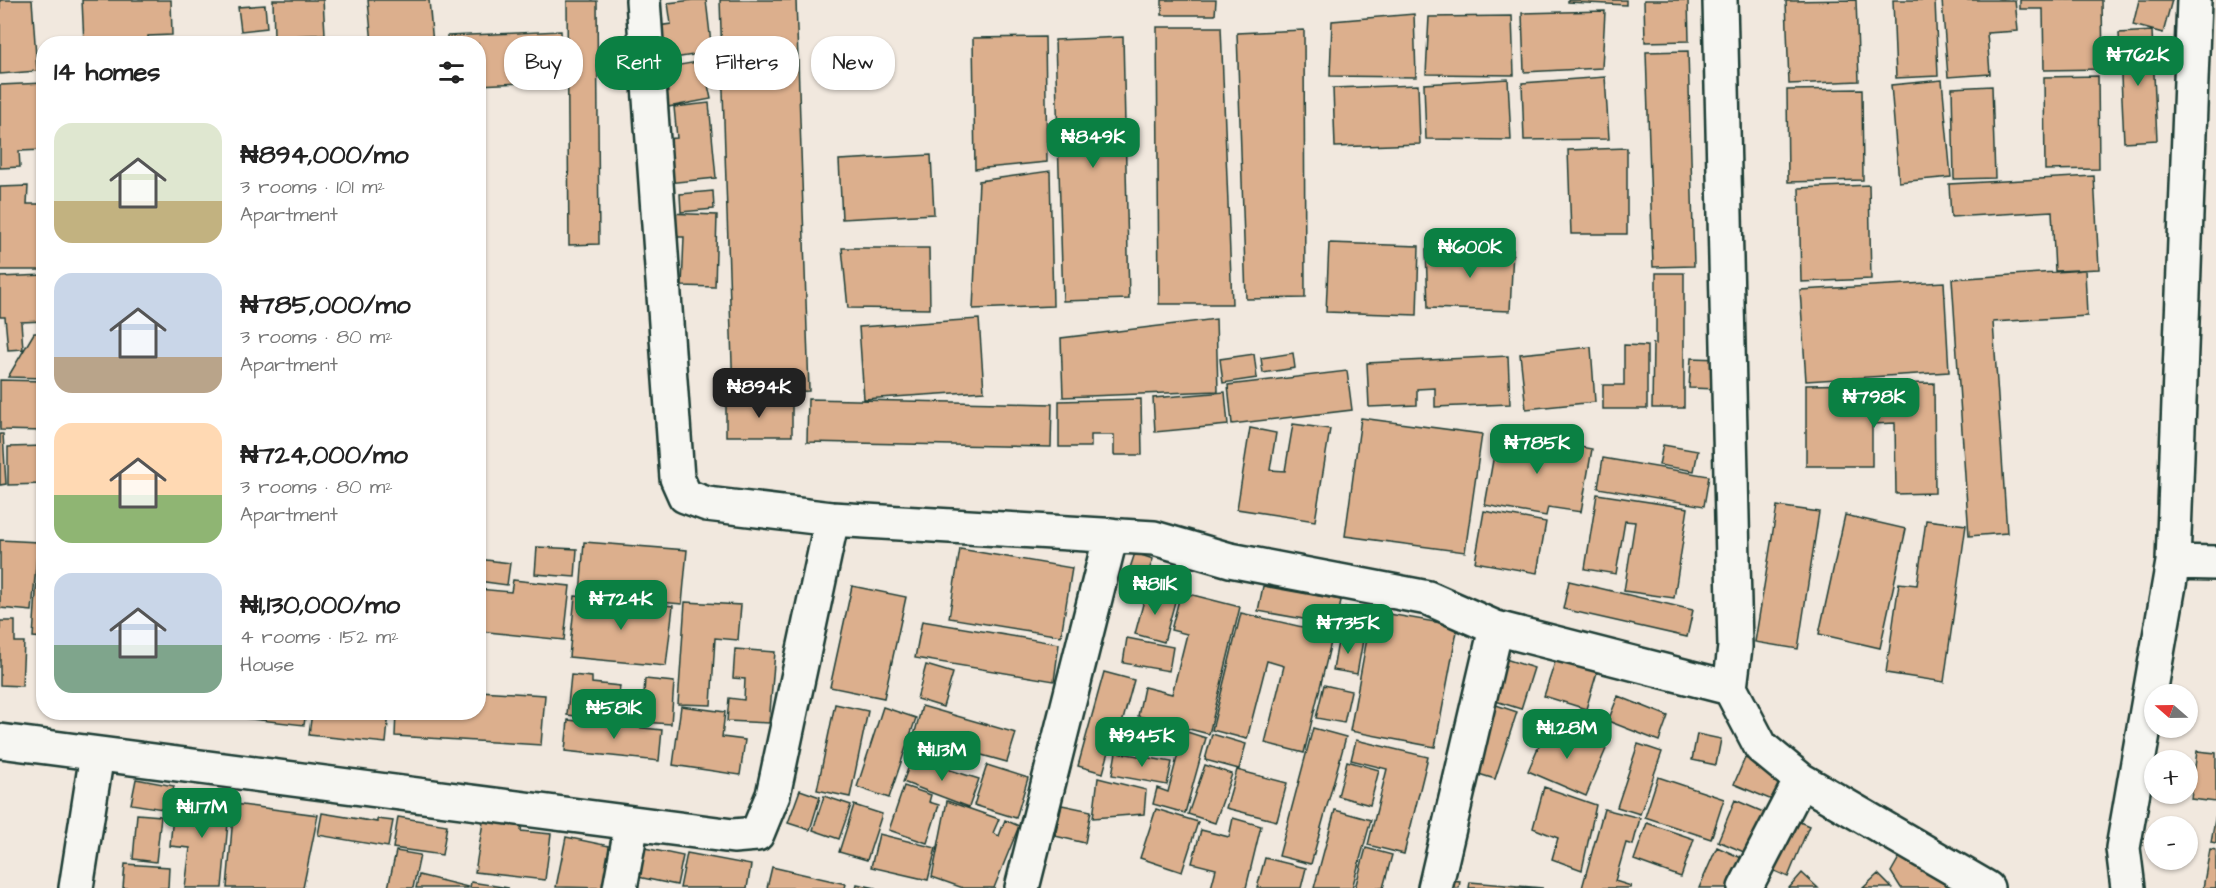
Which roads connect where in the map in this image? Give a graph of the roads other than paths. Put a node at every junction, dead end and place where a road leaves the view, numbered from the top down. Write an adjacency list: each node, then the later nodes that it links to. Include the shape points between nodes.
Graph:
1 (643, 0): 4 (street, via 677,478 685,496 707,504)
2 (1720, 0): 9 (street, via 1734,635)
3 (2194, 0): 6 (street)
4 (832, 519): 5 (street); 13 (street, via 773,795 757,834 733,836)
5 (1111, 535): 8 (street, via 1154,538 1230,560 1428,598); 16 (street)
6 (2173, 562): 7 (street); 20 (street, via 2122,848)
7 (2216, 563)
8 (1496, 627): 9 (street); 17 (street)
9 (1730, 688): 12 (street, via 1761,747)
10 (0, 741): 11 (street)
11 (97, 753): 13 (street); 14 (street)
12 (1801, 780): 18 (street); 19 (street)
13 (633, 823): 15 (street)
14 (76, 888)
15 (620, 888)
16 (1022, 888)
17 (1435, 888)
18 (1745, 888)
19 (1987, 888)
20 (2128, 888)

